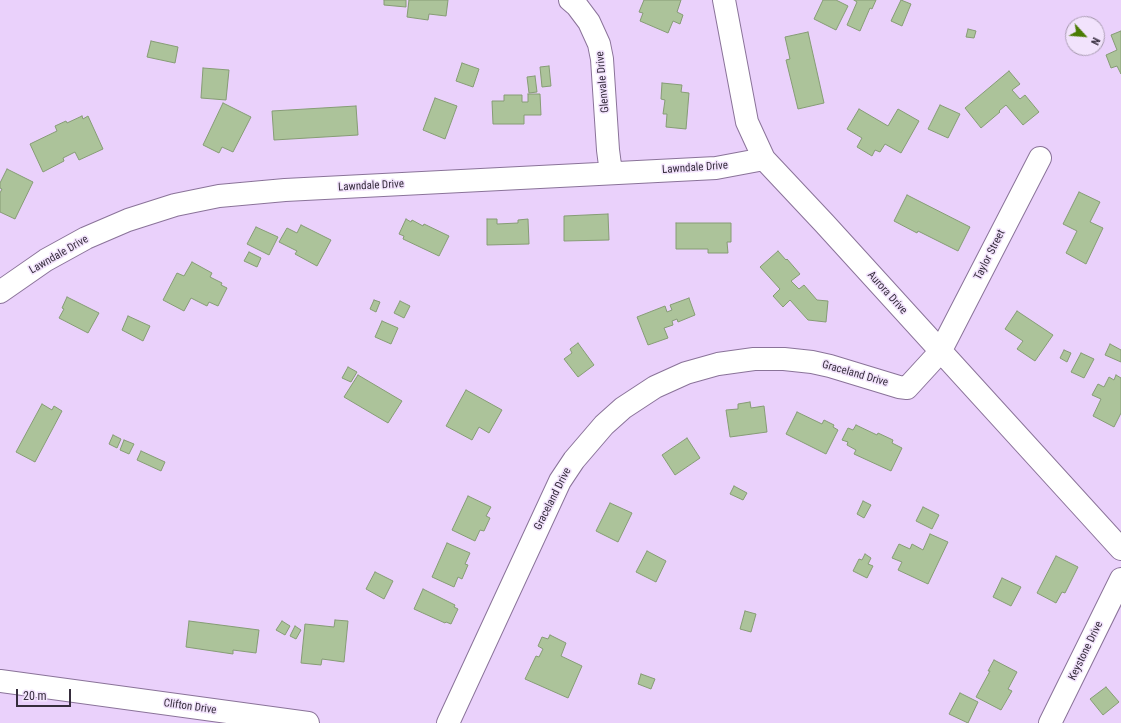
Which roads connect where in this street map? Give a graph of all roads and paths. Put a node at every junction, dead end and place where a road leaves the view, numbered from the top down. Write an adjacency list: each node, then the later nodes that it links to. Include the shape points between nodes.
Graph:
1 (570, 0): 5 (street, Glenvale Drive, via 589,22 599,44)
2 (724, 0): 4 (street, Aurora Drive, via 747,122)
3 (1040, 158): 7 (street, Taylor Street)
4 (764, 159): 5 (street, Lawndale Drive, via 716,168); 7 (street, Aurora Drive)
5 (611, 173): 6 (street, Lawndale Drive, via 285,190 219,196 168,207 86,238 46,260)
6 (0, 292)
7 (940, 352): 8 (street, Aurora Drive); 12 (street, Graceland Drive, via 908,388 812,362 754,359 718,364 686,373 655,387 624,408 589,441 560,481)
8 (1121, 549)
9 (1121, 579): 13 (street, Keystone Drive)
10 (0, 681): 11 (street, Clifton Drive)
11 (308, 723)
12 (448, 723)
13 (1050, 723)

